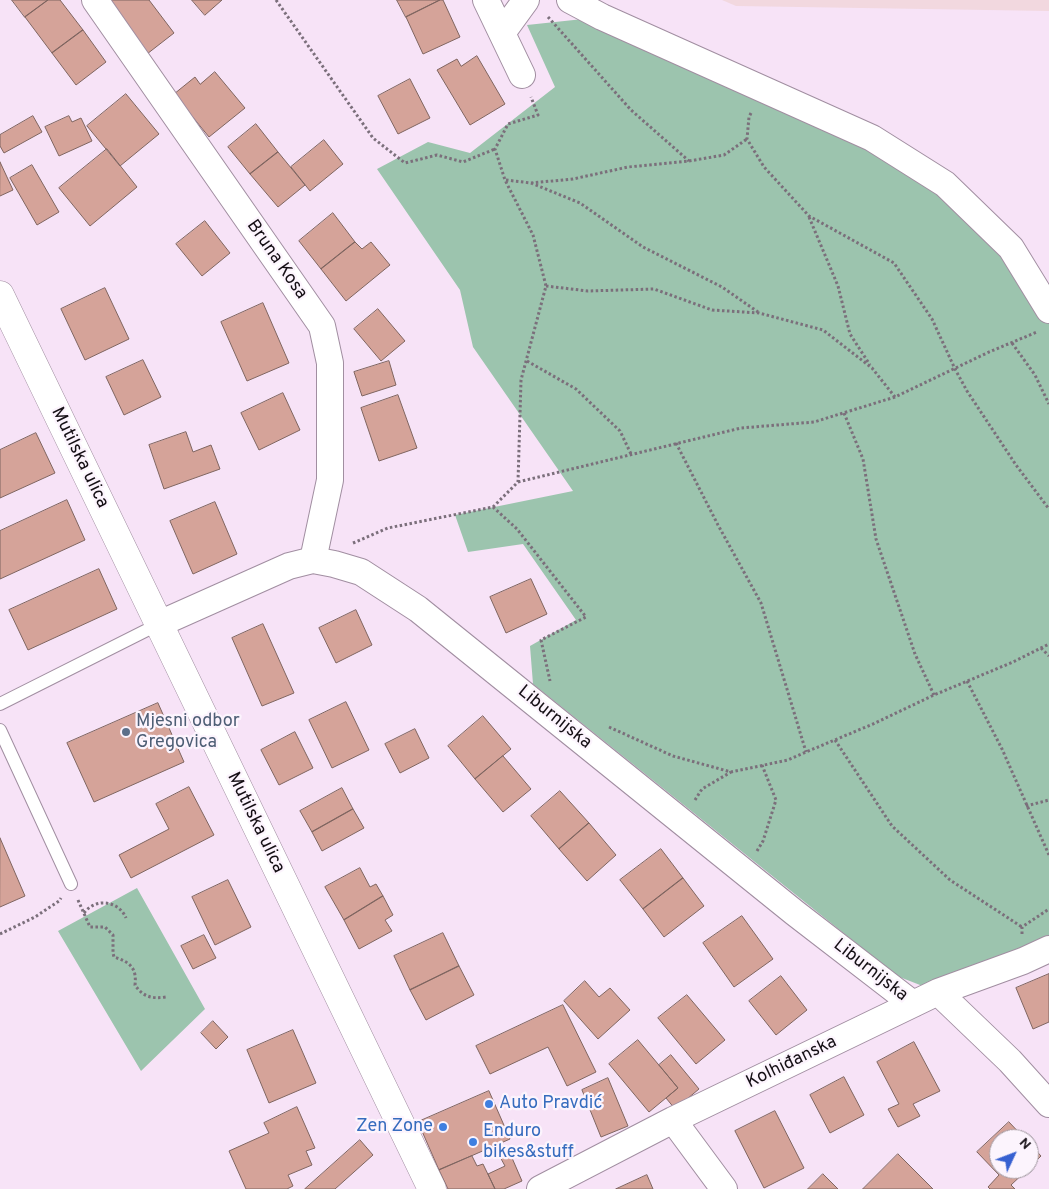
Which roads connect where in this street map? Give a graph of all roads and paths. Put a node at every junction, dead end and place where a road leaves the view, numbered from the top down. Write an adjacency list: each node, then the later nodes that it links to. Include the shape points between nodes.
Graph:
1 (94, 0): 31 (street, Bruna Kosa, via 322,326 330,364 330,480)
2 (276, 0): 10 (path, via 374,138 405,163 437,155 463,162)
3 (486, 0): 6 (street)
4 (570, 0): 8 (street)
5 (536, 7): 6 (street); 11 (path, via 631,110)
6 (502, 33): 7 (street)
7 (522, 75): 10 (path, via 538,115 508,124)
8 (762, 88): 9 (path, via 749,117); 18 (street, via 872,138 946,184 1011,248)
9 (747, 139): 11 (path, via 724,155); 14 (path, via 764,167)
10 (495, 149): 12 (path)
11 (689, 161): 13 (path)
12 (505, 180): 13 (path); 15 (path, via 533,235)
13 (531, 183): 17 (path, via 580,203 643,247 722,287)
14 (809, 216): 21 (path, via 838,286 850,334); 22 (path, via 894,263 932,319)
15 (546, 286): 17 (path, via 588,291 654,289 712,310); 20 (path)
16 (0, 295): 32 (main road, Mutilska ulica)
17 (759, 313): 21 (path, via 823,330)
18 (1045, 320): 19 (path)
19 (1012, 343): 22 (path); 24 (path, via 1035,376)
20 (527, 361): 27 (path, via 576,389 620,431); 28 (path, via 522,380)
21 (872, 368): 23 (path)
22 (955, 369): 23 (path); 30 (path, via 1016,465)
23 (894, 397): 25 (path)
24 (1049, 404)
25 (844, 413): 26 (path, via 814,422 741,428); 38 (path, via 863,458 876,539 915,654)
26 (676, 443): 27 (path); 43 (path, via 761,603)
27 (631, 454): 28 (path)
28 (518, 482): 29 (path)
29 (493, 507): 31 (path, via 388,528); 37 (path, via 518,529 586,617 541,640)
30 (1049, 509)
31 (313, 560): 32 (street, Liburnijska, via 289,566); 48 (street, Liburnijska, via 360,572 418,609)
32 (159, 624): 39 (lane); 62 (main road, Mutilska ulica)
33 (1049, 644): 34 (path)
34 (1041, 648): 35 (path); 36 (path)
35 (1049, 656)
36 (967, 681): 38 (path); 47 (path, via 1002,749)
37 (551, 685)
38 (934, 695): 42 (path)
39 (0, 704)
40 (607, 727): 45 (path, via 673,756)
41 (0, 730): 51 (lane)
42 (835, 740): 43 (path); 54 (path, via 892,826 950,880)
43 (806, 752): 44 (path, via 788,760)
44 (762, 765): 45 (path); 50 (path, via 776,800 763,841)
45 (731, 772): 48 (path, via 702,789)
46 (1049, 800): 47 (path)
47 (1026, 806): 49 (path)
48 (681, 822): 50 (street, Liburnijska)
49 (1049, 855)
50 (745, 873): 59 (street, Liburnijska)
51 (71, 884): 52 (path); 55 (path, via 59,901 35,918)
52 (84, 913): 53 (path, via 102,902 123,911); 58 (path, via 90,927 105,928 113,935 114,957 130,965 136,975 135,985 141,993 150,998)
53 (126, 918)
54 (1022, 926)
55 (0, 934)
56 (1049, 949): 57 (street, Kolhiđanska)
57 (938, 992): 59 (street, Kolhiđanska); 60 (street, Liburnijska, via 1010,1061)
58 (166, 997)
59 (912, 1004): 61 (street, Kolhiđanska)
60 (1049, 1104)
61 (673, 1120): 63 (street, Kolhiđanska); 64 (street)
62 (432, 1189)
63 (540, 1189)
64 (724, 1189)

